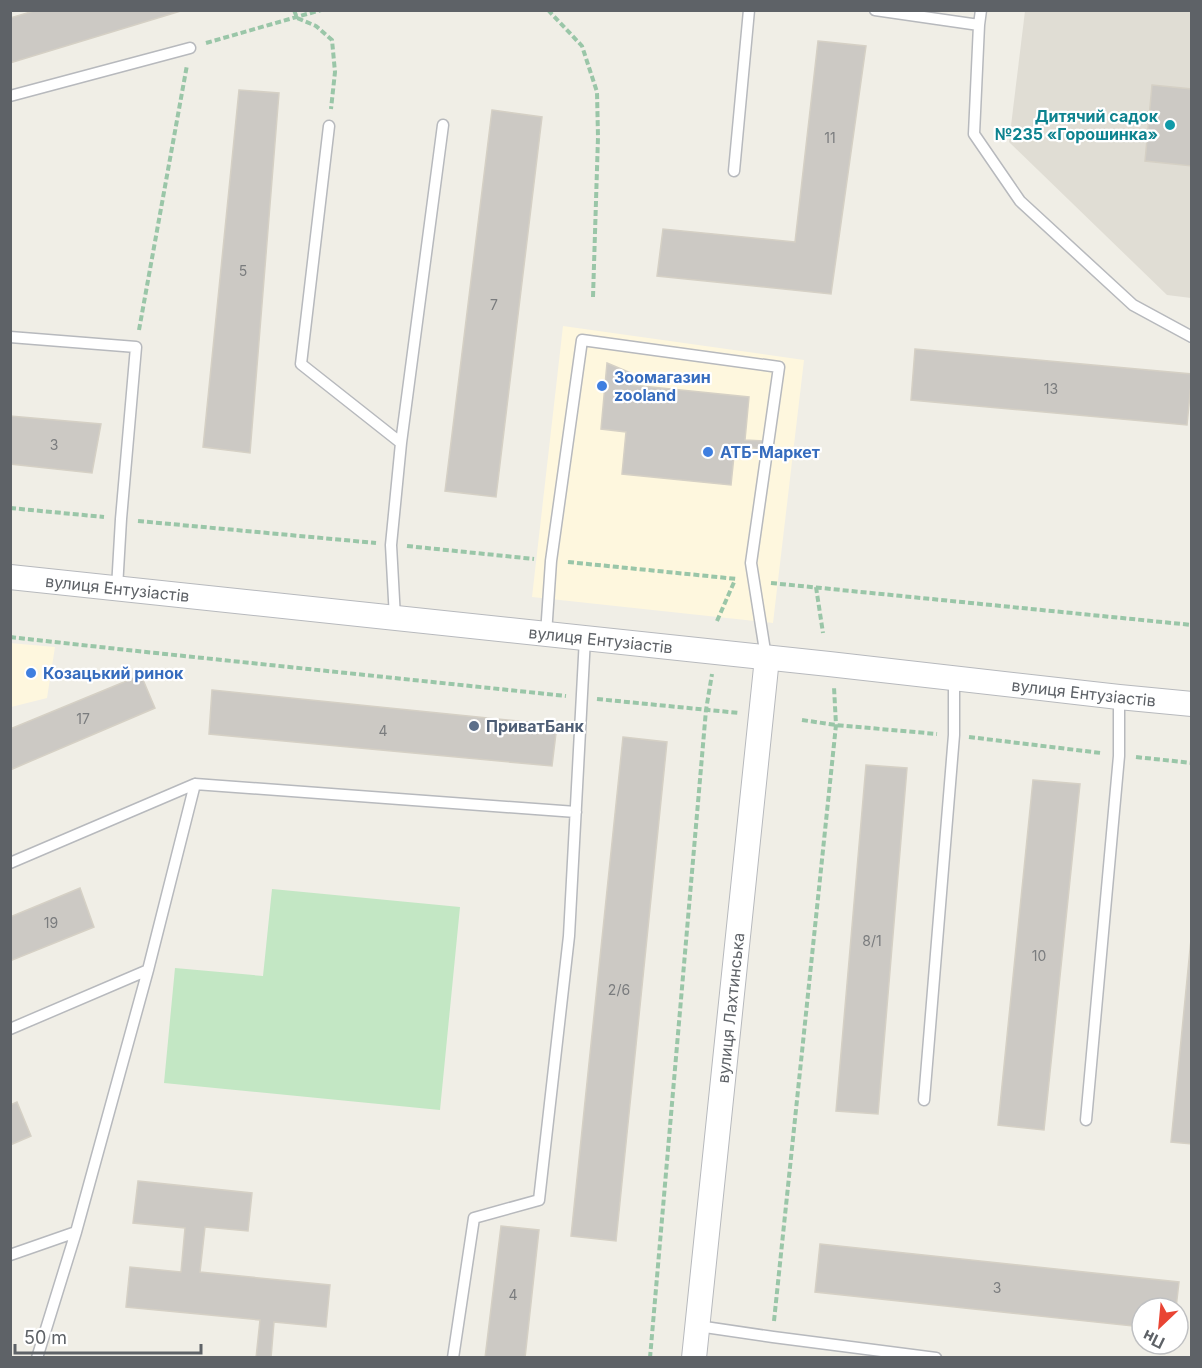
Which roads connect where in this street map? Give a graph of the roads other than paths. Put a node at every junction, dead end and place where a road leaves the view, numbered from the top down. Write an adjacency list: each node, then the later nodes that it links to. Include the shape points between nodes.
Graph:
1 (749, 10): 9 (lane)
2 (875, 10): 4 (lane)
3 (981, 10): 4 (lane)
4 (979, 25): 11 (lane, via 974,134 1020,201 1132,305)
5 (190, 48): 6 (lane)
6 (10, 96)
7 (329, 126): 12 (lane, via 301,364)
8 (443, 126): 12 (lane)
9 (734, 171)
10 (10, 337): 14 (lane, via 136,347)
11 (1191, 337)
12 (401, 443): 15 (lane, via 391,545)
13 (10, 577): 14 (street, вулиця Ентузіастів)
14 (117, 588): 15 (street, вулиця Ентузіастів)
15 (395, 618): 16 (street, вулиця Ентузіастів)
16 (546, 634): 17 (street, вулиця Ентузіастів); 18 (lane, via 551,561 582,340 779,367 751,563)
17 (585, 638): 18 (street, вулиця Ентузіастів); 23 (lane)
18 (766, 658): 19 (street, вулиця Ентузіастів); 31 (street, вулиця Лахтинська)
19 (954, 678): 20 (street, вулиця Ентузіастів); 27 (lane, via 954,735)
20 (1119, 697): 21 (street, вулиця Ентузіастів); 28 (lane, via 1119,756)
21 (1191, 704)
22 (195, 784): 23 (lane); 24 (lane); 25 (lane)
23 (576, 812): 33 (lane, via 569,936 539,1200 474,1218)
24 (10, 863)
25 (148, 969): 26 (lane); 29 (lane)
26 (10, 1029)
27 (924, 1100)
28 (1086, 1120)
29 (76, 1232): 30 (lane); 32 (lane)
30 (10, 1255)
31 (698, 1326): 34 (street, вулиця Лахтинська); 35 (lane)
32 (38, 1358)
33 (453, 1358)
34 (694, 1358)
35 (936, 1358)

